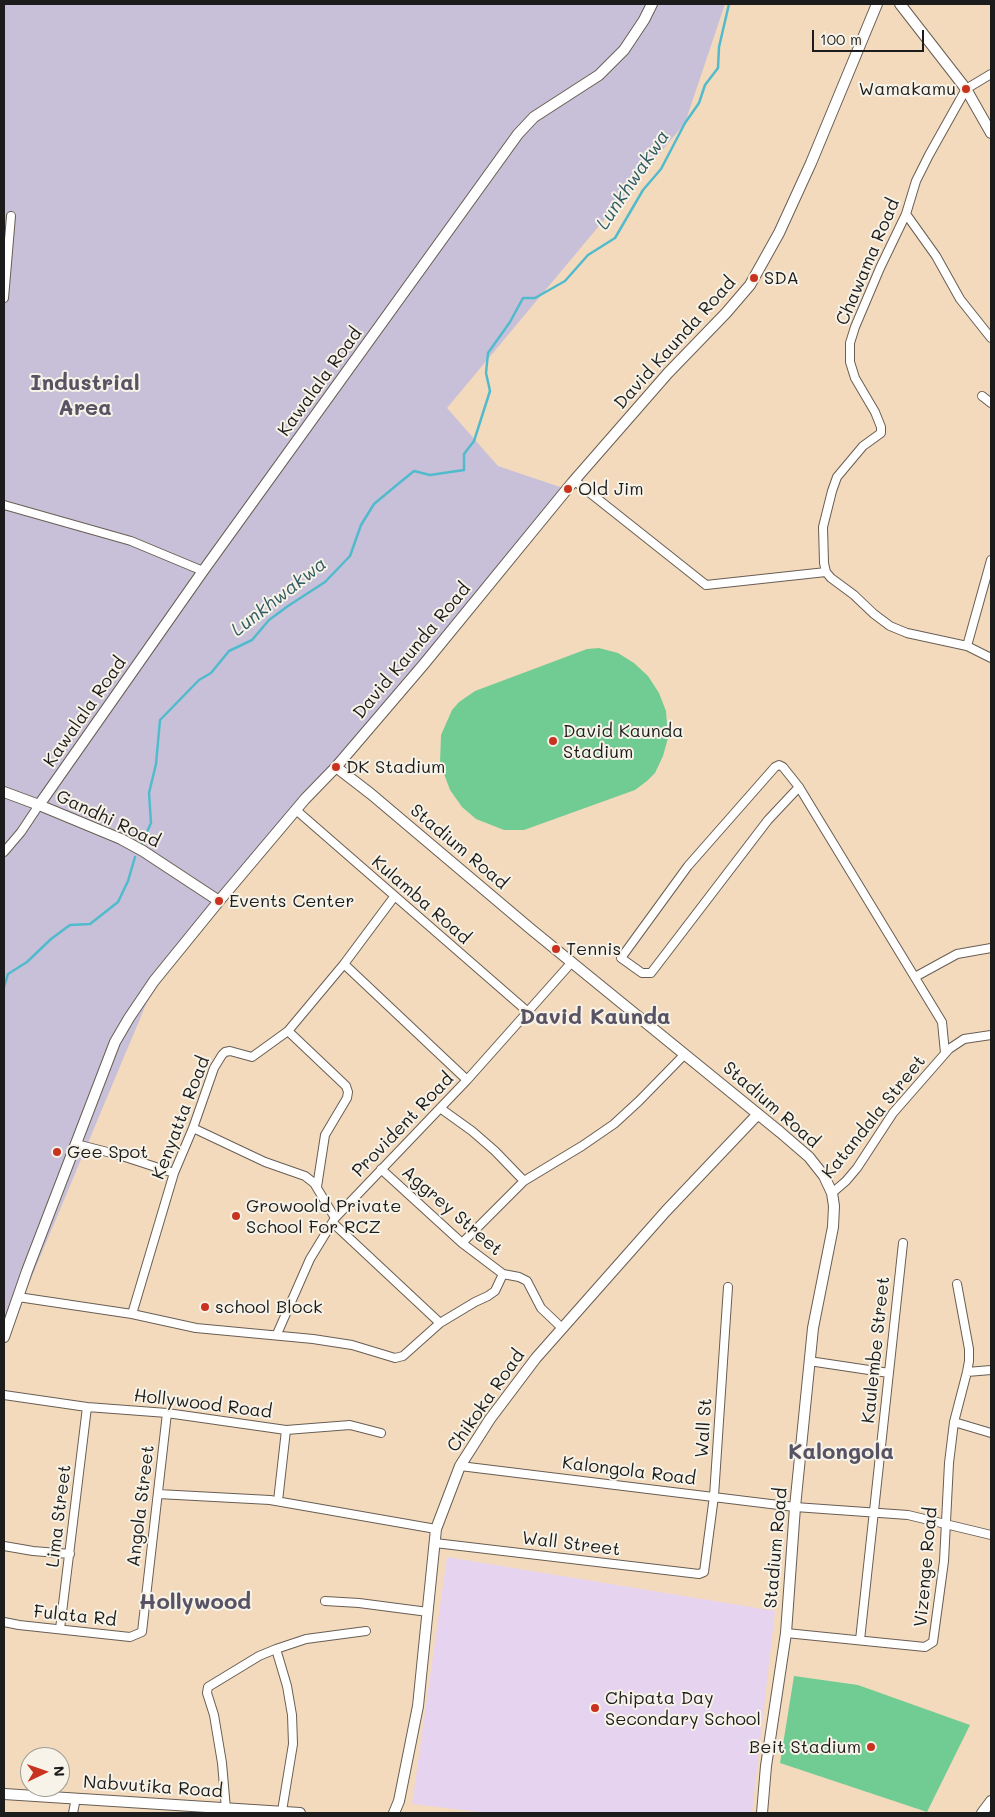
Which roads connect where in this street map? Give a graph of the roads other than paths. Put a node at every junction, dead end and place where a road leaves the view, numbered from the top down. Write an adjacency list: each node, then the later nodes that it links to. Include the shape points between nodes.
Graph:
1 (652, 4): 16 (street, Kawalala Road, via 624,50 599,75 534,117 518,134)
2 (878, 4): 13 (street, David Kaunda Road, via 811,163 779,233 750,285 668,373)
3 (900, 4): 5 (street)
4 (991, 74): 5 (street)
5 (966, 88): 6 (street); 7 (street, Chawama Road, via 916,181)
6 (991, 132)
7 (906, 214): 10 (street, via 936,256 960,299); 17 (street, Chawama Road, via 850,343 850,362 855,378 882,427 878,437 863,446 837,477 823,528 824,563)
8 (11, 216): 9 (street)
9 (4, 298)
10 (991, 338)
11 (982, 396): 12 (street)
12 (991, 402)
13 (575, 481): 17 (street, via 706,585); 20 (street, David Kaunda Road)
14 (4, 505): 16 (street, via 131,541)
15 (991, 560): 18 (street)
16 (203, 571): 23 (street, Kawalala Road)
17 (828, 575): 18 (street, via 890,626)
18 (966, 646): 19 (street)
19 (991, 658)
20 (336, 767): 24 (street, David Kaunda Road); 29 (street, Stadium Road)
21 (799, 787): 21 (street, via 783,767 775,767 688,866 621,958 642,973 651,973 768,820); 31 (street)
22 (4, 792): 23 (street, Gandhi Road)
23 (39, 804): 25 (street); 27 (street, Gandhi Road, via 143,850)
24 (296, 810): 26 (street, Kulamba Road); 27 (street, David Kaunda Road)
25 (4, 852)
26 (394, 897): 30 (street, Kenyatta Road); 32 (street, Kulamba Road)
27 (219, 901): 41 (street, David Kaunda Road, via 129,1018 115,1042)
28 (991, 948): 31 (street, via 957,954)
29 (572, 962): 32 (street, Provident Road); 36 (street, Stadium Road)
30 (344, 964): 33 (street, Kenyatta Road); 37 (street)
31 (915, 976): 35 (street, via 942,1022)
32 (528, 1012): 37 (street, Provident Road)
33 (288, 1031): 40 (street, Kenyatta Road, via 252,1056 230,1051 222,1055 214,1068); 45 (street, via 346,1086 348,1092 325,1135)
34 (991, 1035): 35 (street, Katandala Street, via 964,1039)
35 (945, 1053): 46 (street, Katandala Street, via 893,1113 857,1168)
36 (685, 1054): 39 (street, Stadium Road); 44 (street, via 614,1124)
37 (467, 1080): 38 (street, Provident Road)
38 (440, 1108): 42 (street, Provident Road); 44 (street, via 472,1131)
39 (758, 1114): 46 (street, Stadium Road, via 809,1157); 56 (street, Chikoka Road)
40 (193, 1128): 43 (street, Kenyatta Road); 45 (street, via 265,1162 305,1176)
41 (76, 1144): 43 (street); 53 (street, David Kaunda Road)
42 (381, 1169): 47 (street, Provident Road); 48 (street, Aggrey Street)
43 (174, 1173): 54 (street, Kenyatta Road)
44 (524, 1181): 48 (street)
45 (317, 1187): 47 (street)
46 (832, 1193): 59 (street, Stadium Road, via 833,1228 818,1296)
47 (334, 1221): 55 (street); 57 (street, Provident Road, via 310,1259)
48 (462, 1243): 50 (street, Aggrey Street)
49 (904, 1243): 62 (street, Kaulembe Street)
50 (503, 1274): 55 (street, via 495,1291); 56 (street, via 527,1281 541,1308)
51 (957, 1284): 61 (street, Vizenge Road, via 969,1348)
52 (728, 1287): 72 (street, Wall St)
53 (18, 1297): 54 (street); 58 (street, David Kaunda Road)
54 (132, 1314): 57 (street, via 196,1328)
55 (440, 1323): 57 (street, via 400,1358 352,1345)
56 (562, 1328): 70 (street, Chikoka Road, via 490,1419)
57 (277, 1334)
58 (4, 1337)
59 (809, 1361): 62 (street); 74 (street, Stadium Road)
60 (991, 1370): 61 (street)
61 (968, 1372): 66 (street, Vizenge Road)
62 (889, 1373): 75 (street, Kaulembe Street)
63 (4, 1395): 64 (street, Hollywood Road)
64 (87, 1407): 65 (street, Hollywood Road); 81 (street, Lima Street)
65 (167, 1413): 67 (street, Hollywood Road); 71 (street, Angola Street)
66 (954, 1422): 69 (street); 76 (street, Vizenge Road)
67 (286, 1430): 68 (street, via 350,1425); 73 (street, Hollywood Road)
68 (381, 1433)
69 (991, 1433)
70 (460, 1466): 72 (street, Kalongola Road); 77 (street, Chikoka Road)
71 (158, 1494): 73 (street); 88 (street, Angola Street)
72 (714, 1496): 74 (street, Kalongola Road); 82 (street, Wall St)
73 (278, 1501): 77 (street)
74 (795, 1507): 75 (street, Kalongola Road); 89 (street, Stadium Road)
75 (874, 1512): 76 (street, Kalongola Road, via 908,1515); 90 (street, Kaulembe Street)
76 (946, 1524): 78 (street, Kalongola Road); 90 (street, Vizenge Road, via 934,1642 925,1647)
77 (436, 1529): 79 (street, Chikoka Road)
78 (991, 1535)
79 (435, 1544): 82 (street, Wall Street, via 699,1574); 84 (street, Chikoka Road)
80 (4, 1546): 81 (street)
81 (70, 1554): 86 (street, Lima Street)
82 (704, 1572)
83 (324, 1601): 84 (street)
84 (428, 1612): 100 (street, Chikoka Road, via 418,1706)
85 (4, 1622): 86 (street, Fulata Rd)
86 (60, 1629): 88 (street, Fulata Rd, via 130,1637)
87 (366, 1631): 91 (street, via 306,1639)
88 (142, 1632)
89 (786, 1633): 90 (street, Vizenge Road); 101 (street, Stadium Road)
90 (860, 1640)
91 (276, 1649): 96 (street, via 207,1689); 97 (street, via 292,1715 293,1744)
92 (4, 1794): 93 (street, Nabvutika Road)
93 (76, 1798): 95 (street, Nabvutika Road); 98 (street)
94 (991, 1801): 102 (street)
95 (153, 1808): 96 (street, Nabvutika Road)
96 (229, 1811): 97 (street, Nabvutika Road)
97 (282, 1811): 99 (street, Nabvutika Road)
98 (73, 1813)
99 (300, 1813)
100 (394, 1813)
101 (762, 1813)
102 (982, 1813)

